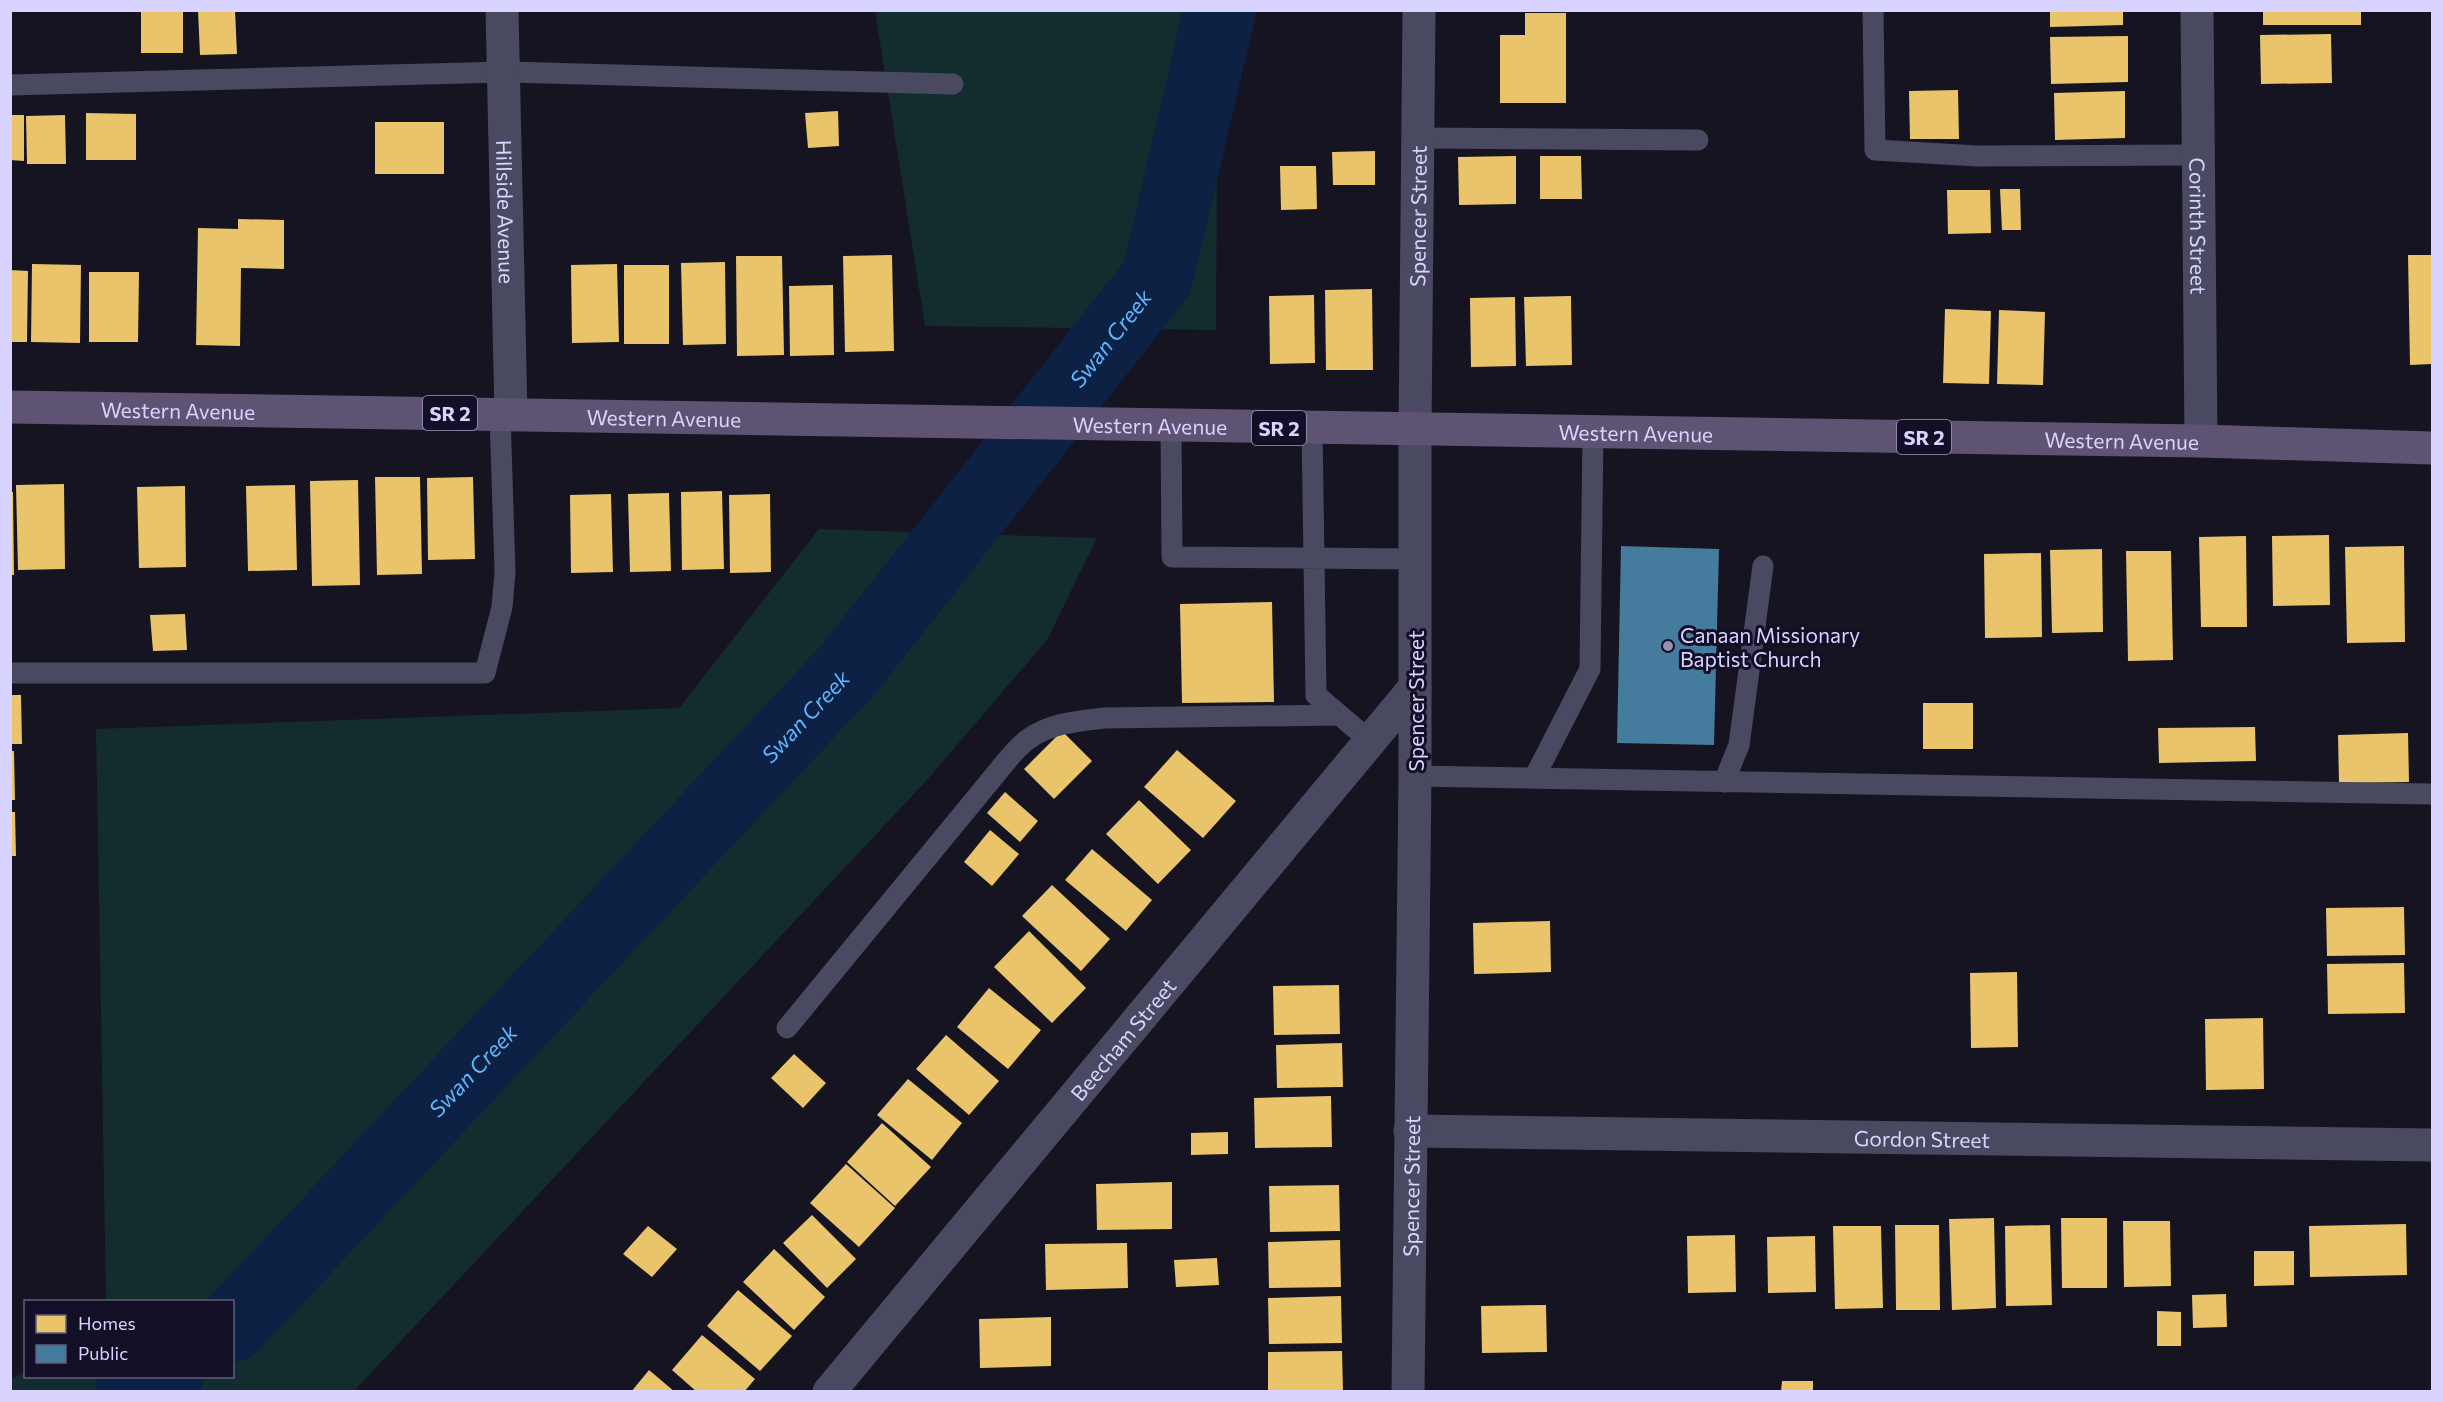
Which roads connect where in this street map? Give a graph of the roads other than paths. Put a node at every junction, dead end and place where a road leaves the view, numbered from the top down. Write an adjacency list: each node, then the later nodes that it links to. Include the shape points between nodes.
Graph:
1 (502, 10): 5 (street, Hillside Avenue)
2 (1419, 10): 8 (street, Spencer Street)
3 (1873, 10): 10 (lane, via 1875,150 1977,156)
4 (2197, 10): 10 (street, Corinth Street)
5 (504, 72): 6 (lane); 7 (lane); 12 (street, Hillside Avenue)
6 (953, 84)
7 (10, 85)
8 (1418, 138): 9 (lane); 15 (street, Spencer Street)
9 (1698, 140)
10 (2199, 155): 17 (street, Corinth Street)
11 (10, 407): 12 (main road, Western Avenue / SR 2)
12 (506, 414): 13 (main road, Western Avenue / SR 2); 22 (lane, via 505,572 502,607 485,673)
13 (1157, 426): 14 (main road, Western Avenue / SR 2); 19 (lane, via 1172,557)
14 (1312, 428): 15 (main road, Western Avenue / SR 2); 19 (lane)
15 (1415, 430): 16 (main road, Western Avenue / SR 2); 20 (street, Spencer Street)
16 (1593, 432): 17 (main road, Western Avenue / SR 2); 27 (lane, via 1590,669)
17 (2200, 441): 18 (main road, Western Avenue / SR 2)
18 (2433, 448)
19 (1313, 558): 20 (lane); 24 (lane, via 1316,695)
20 (1415, 559): 23 (street, Spencer Street)
21 (1762, 566): 28 (lane, via 1739,745)
22 (10, 673)
23 (1415, 687): 25 (street, Beecham Street); 26 (street, Spencer Street)
24 (1339, 715): 25 (lane); 30 (lane, via 1104,718 1047,729 1028,740 995,775)
25 (1369, 740): 33 (street, Beecham Street)
26 (1415, 776): 27 (lane); 31 (street, Spencer Street)
27 (1534, 778): 28 (lane)
28 (1724, 782): 29 (lane)
29 (2433, 794)
30 (787, 1028)
31 (1410, 1131): 32 (street, Gordon Street); 34 (street, Spencer Street)
32 (2433, 1145)
33 (829, 1392)
34 (1408, 1392)

